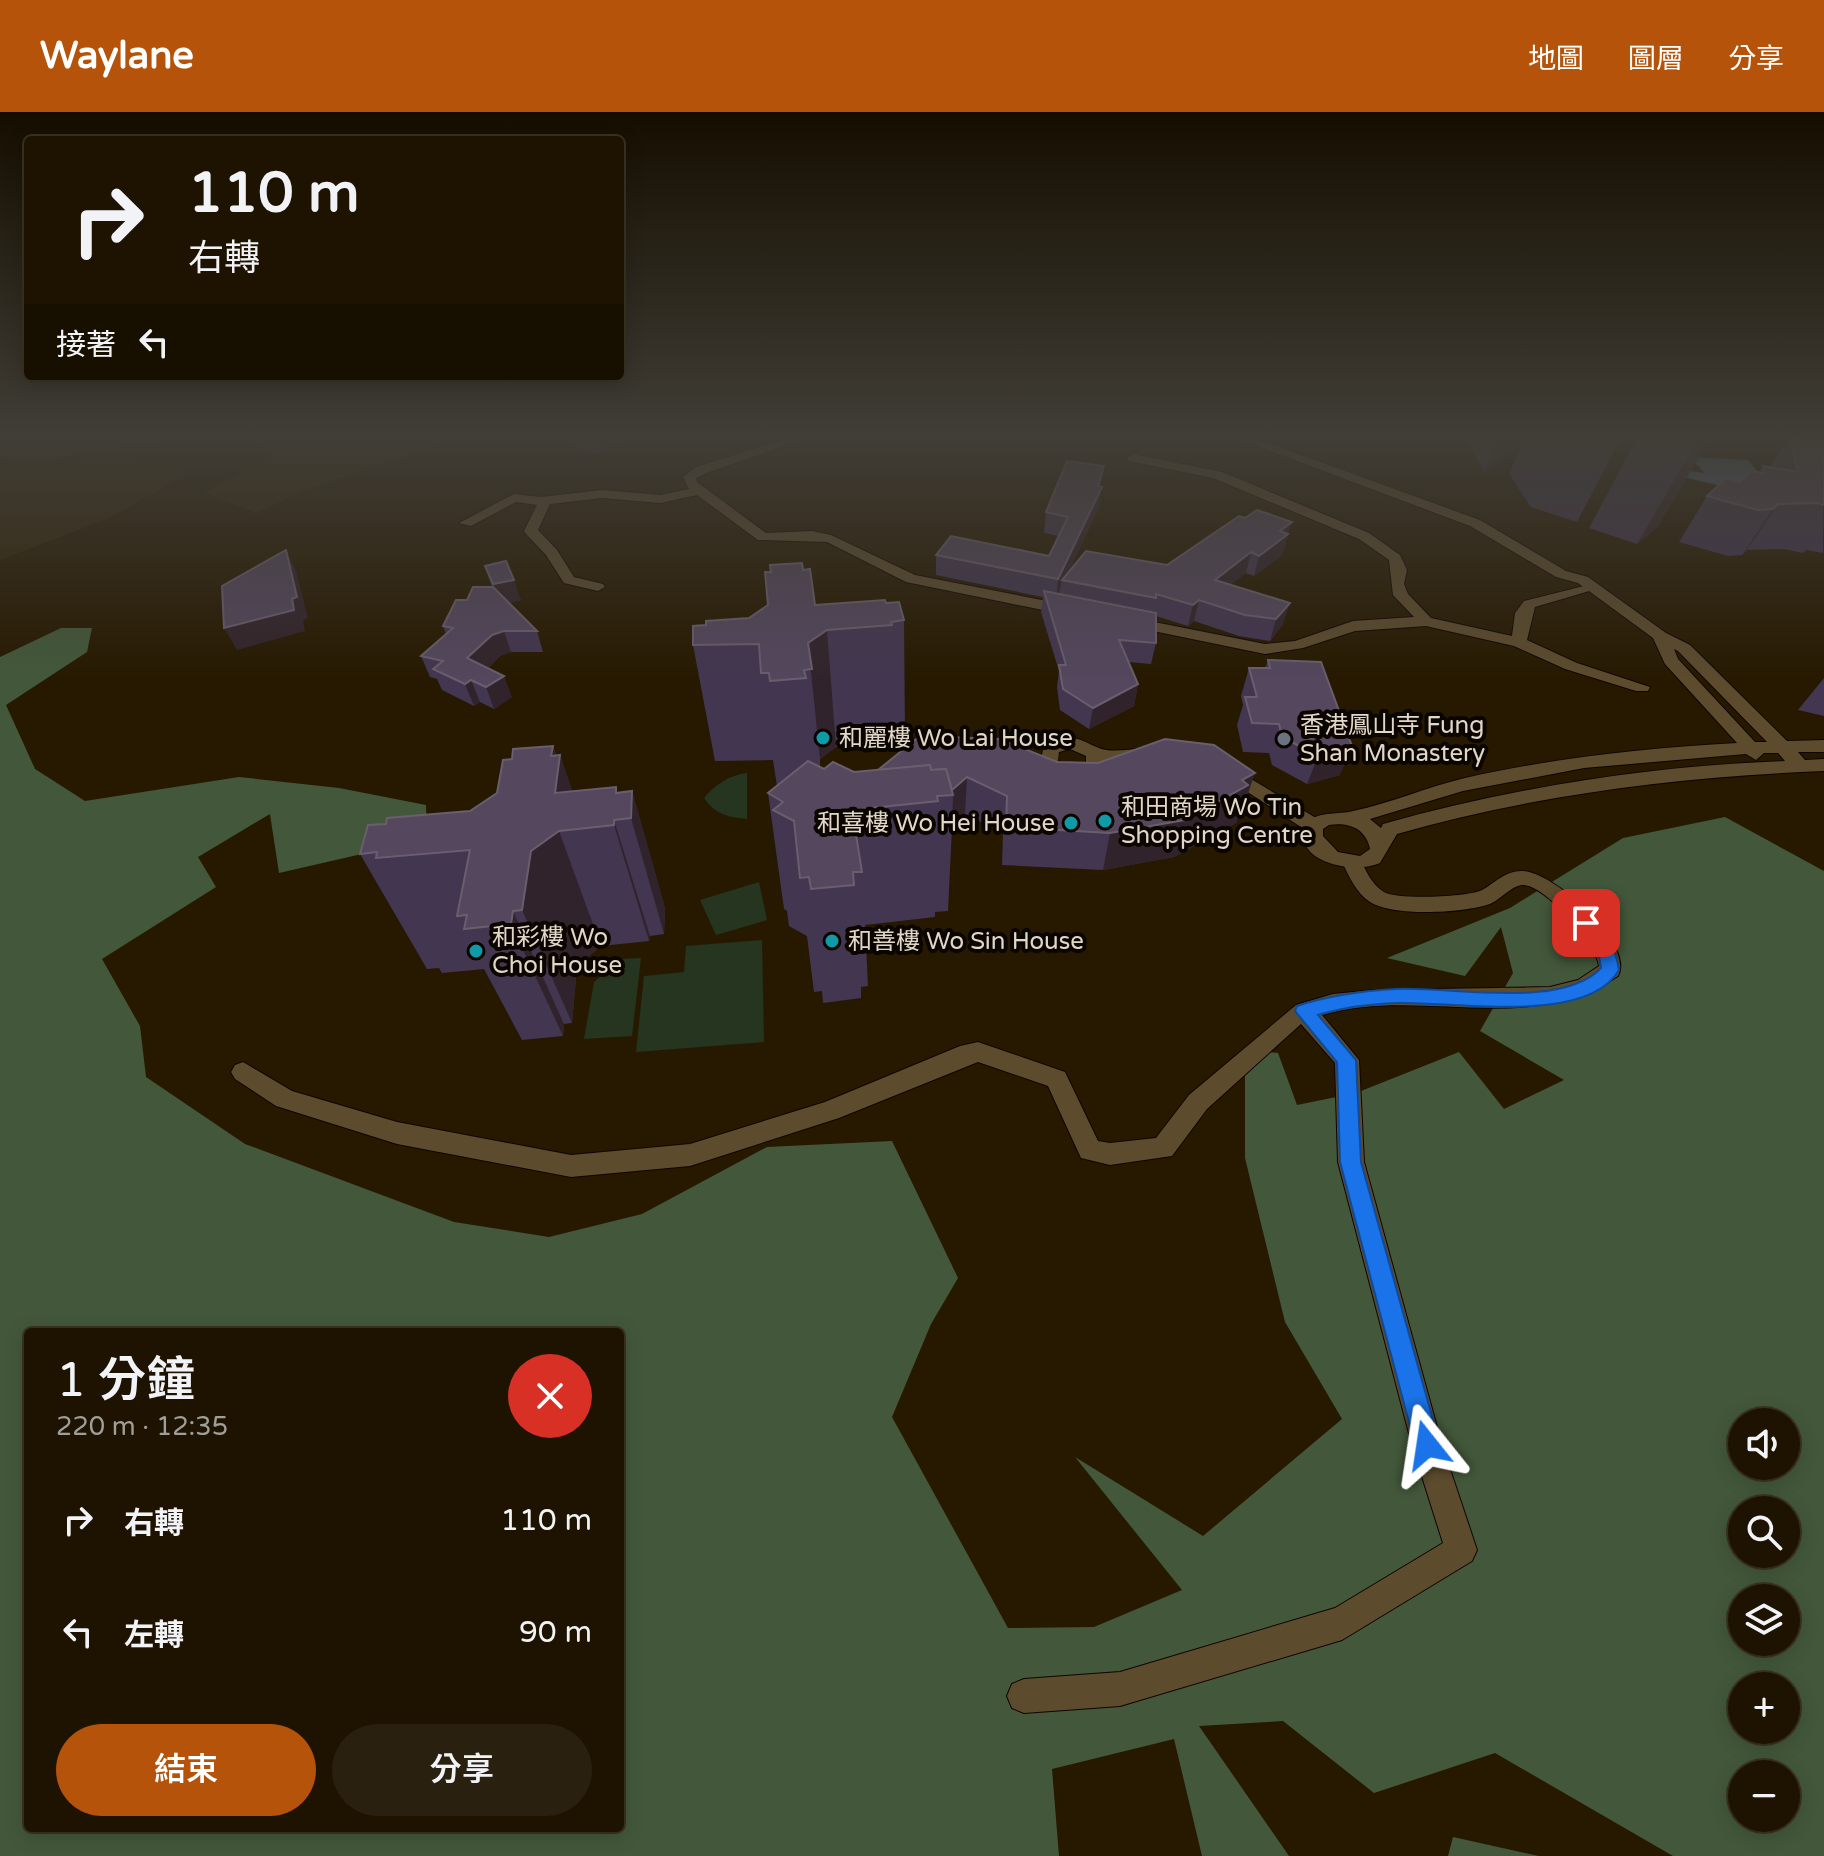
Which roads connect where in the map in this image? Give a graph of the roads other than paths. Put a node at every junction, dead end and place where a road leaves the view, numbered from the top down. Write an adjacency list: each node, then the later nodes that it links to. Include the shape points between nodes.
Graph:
1 (473, 519): 6 (street)
2 (536, 519): 8 (street, via 531,531 553,553 564,578)
3 (738, 519): 9 (street, via 763,537 831,539 911,579)
4 (1324, 519): 11 (street, via 1364,536 1395,558 1401,595)
5 (1463, 519): 7 (street)
6 (466, 523)
7 (1587, 583): 12 (street); 13 (street, via 1529,604)
8 (598, 587)
9 (1090, 615)
10 (1119, 620): 11 (street, via 1265,649 1297,645 1353,626)
11 (1426, 621): 13 (street)
12 (1660, 636): 16 (street, via 1684,648); 17 (street, via 1671,661)
13 (1519, 642): 14 (street, via 1571,666)
14 (1642, 687)
15 (1824, 746): 16 (street)
16 (1783, 748): 17 (street); 23 (street)
17 (1750, 749): 22 (street); 24 (street, via 1549,770 1433,793)
18 (1095, 754): 19 (street)
19 (1175, 757)
20 (1211, 763): 25 (street)
21 (1824, 765): 23 (street)
22 (1768, 766): 23 (street); 26 (street, via 1663,774 1473,806 1390,829)
23 (1801, 766)
24 (1351, 819): 25 (street, via 1328,818); 26 (street, via 1370,829)
25 (1314, 826): 27 (street, via 1313,841 1319,849)
26 (1380, 850): 27 (street, via 1369,860)
27 (1352, 862): 28 (street, via 1373,897 1390,904 1480,899 1518,878 1528,878 1586,923 1607,949 1610,970 1598,983 1542,999 1398,996 1341,1001)
28 (1304, 1011): 29 (street, via 1198,1102 1163,1148 1110,1154 1085,1143 1057,1079 978,1052 952,1056 830,1111 690,1155 571,1166 397,1133 285,1099); 30 (street, via 1347,1060 1351,1162 1427,1445 1461,1550 1342,1623 1120,1689)
29 (243, 1072)
30 (1024, 1696)

